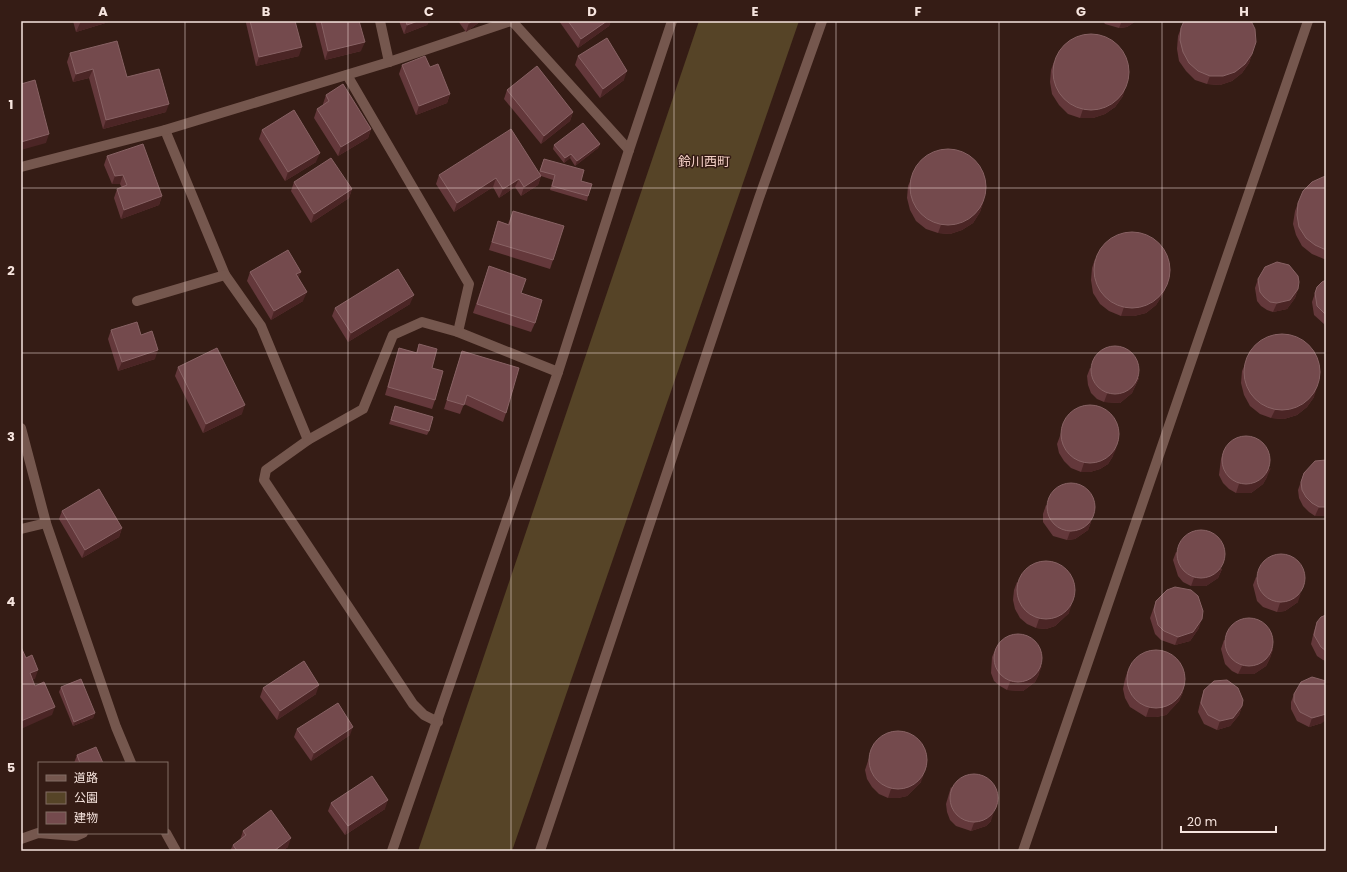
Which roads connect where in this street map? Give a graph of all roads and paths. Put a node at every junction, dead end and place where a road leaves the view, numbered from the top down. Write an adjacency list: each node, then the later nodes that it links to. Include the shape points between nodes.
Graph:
1 (380, 21): 6 (street)
2 (512, 21): 6 (street); 9 (street)
3 (672, 21): 9 (street)
4 (822, 21): 28 (street, via 759,198)
5 (1308, 21): 29 (street)
6 (389, 62): 7 (street)
7 (347, 75): 8 (street); 13 (street, via 469,284)
8 (165, 130): 10 (street); 11 (street)
9 (629, 150): 14 (street)
10 (21, 167)
11 (225, 275): 12 (street); 16 (street, via 260,326)
12 (137, 301)
13 (458, 332): 14 (street); 16 (street, via 422,322 393,335 363,409)
14 (558, 372): 19 (street)
15 (21, 428): 17 (street)
16 (308, 440): 19 (street, via 266,470 264,480 413,704 424,715)
17 (46, 522): 18 (street); 20 (street, via 116,727)
18 (21, 529)
19 (438, 722): 27 (street)
20 (131, 762)
21 (38, 833): 25 (street)
22 (51, 834): 23 (street)
23 (81, 834)
24 (167, 834): 26 (street)
25 (21, 839)
26 (176, 851)
27 (392, 851)
28 (540, 851)
29 (1023, 851)

